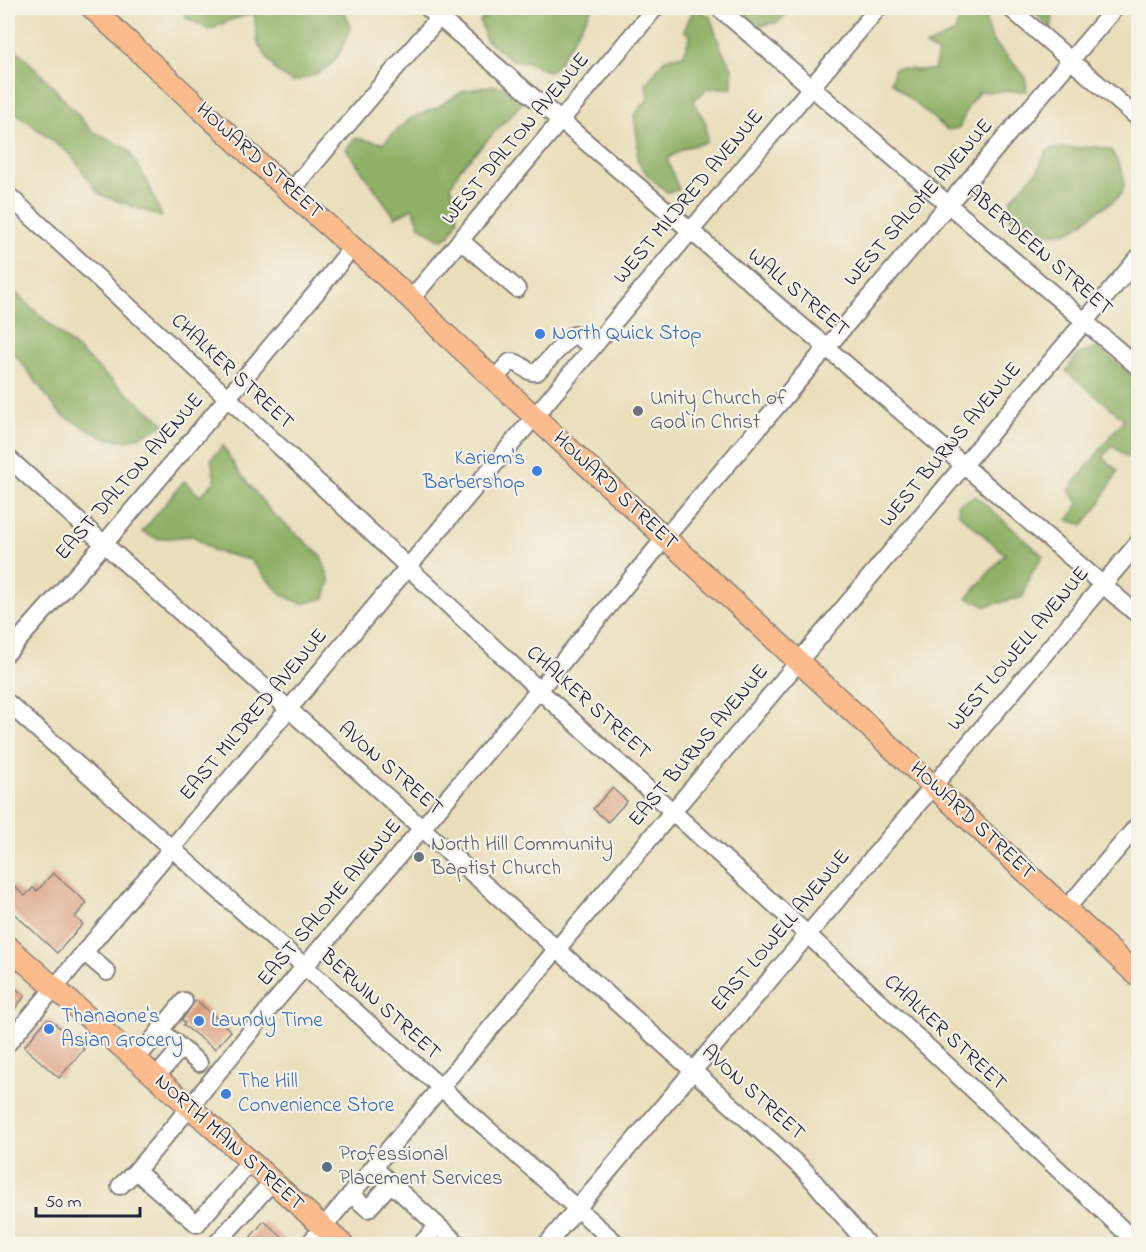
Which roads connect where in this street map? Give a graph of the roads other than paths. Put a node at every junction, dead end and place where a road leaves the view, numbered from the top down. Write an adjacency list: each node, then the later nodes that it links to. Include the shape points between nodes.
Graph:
1 (92, 8): 12 (main road, HOWARD STREET)
2 (655, 8): 11 (street, WEST DALTON AVENUE)
3 (719, 8): 9 (street, ABERDEEN STREET)
4 (878, 8): 9 (street, WEST MILDRED AVENUE)
5 (1010, 8): 8 (street)
6 (1115, 8): 8 (street, WEST SALOME AVENUE)
7 (438, 11): 11 (street, WALL STREET); 12 (street)
8 (1072, 60): 10 (street); 14 (street, WEST SALOME AVENUE)
9 (812, 87): 14 (street, ABERDEEN STREET); 15 (street, WEST MILDRED AVENUE)
10 (1138, 118)
11 (561, 120): 15 (street, WALL STREET); 16 (street, WEST DALTON AVENUE)
12 (290, 192): 17 (main road, HOWARD STREET)
13 (8, 195): 26 (street, CHALKER STREET)
14 (948, 203): 21 (street, ABERDEEN STREET); 23 (street, WEST SALOME AVENUE)
15 (691, 231): 22 (street, WEST MILDRED AVENUE); 23 (street, WALL STREET)
16 (460, 240): 19 (street); 20 (street, WEST DALTON AVENUE)
17 (353, 246): 20 (main road, HOWARD STREET); 26 (street, EAST DALTON AVENUE)
18 (1138, 258): 21 (street, WEST BURNS AVENUE)
19 (517, 289)
20 (411, 299): 25 (main road, HOWARD STREET)
21 (1086, 321): 24 (street, ABERDEEN STREET); 29 (street, WEST BURNS AVENUE)
22 (593, 347): 25 (street, via 571,336 537,372 510,362); 27 (street, WEST MILDRED AVENUE)
23 (827, 347): 29 (street, WALL STREET); 30 (street, WEST SALOME AVENUE)
24 (1138, 367)
25 (494, 379): 27 (main road, HOWARD STREET)
26 (228, 398): 32 (street, EAST DALTON AVENUE); 33 (street, CHALKER STREET)
27 (534, 416): 30 (main road, HOWARD STREET); 33 (street, EAST MILDRED AVENUE)
28 (8, 458): 32 (street, AVON STREET)
29 (964, 465): 34 (street, WALL STREET); 37 (street, WEST BURNS AVENUE)
30 (665, 538): 37 (main road, HOWARD STREET); 38 (street, EAST SALOME AVENUE)
31 (1138, 543): 34 (street, WEST LOWELL AVENUE)
32 (104, 544): 36 (street, EAST DALTON AVENUE); 40 (street, AVON STREET)
33 (407, 567): 38 (street, CHALKER STREET); 40 (street, EAST MILDRED AVENUE)
34 (1102, 584): 35 (street, WALL STREET); 41 (street, WEST LOWELL AVENUE)
35 (1138, 615)
36 (8, 652)
37 (799, 662): 41 (main road, HOWARD STREET); 42 (street, EAST BURNS AVENUE)
38 (539, 690): 42 (street, CHALKER STREET); 44 (street, EAST SALOME AVENUE)
39 (8, 703): 45 (street, BERWIN STREET)
40 (288, 709): 44 (street, AVON STREET); 45 (street, EAST MILDRED AVENUE)
41 (935, 785): 46 (main road, HOWARD STREET); 47 (street, EAST LOWELL AVENUE)
42 (673, 811): 47 (street, CHALKER STREET); 49 (street, EAST BURNS AVENUE)
43 (1138, 825): 46 (street)
44 (423, 828): 49 (street, AVON STREET); 51 (street, EAST SALOME AVENUE)
45 (170, 848): 50 (street, EAST MILDRED AVENUE); 51 (street, BERWIN STREET)
46 (1066, 909): 53 (main road, HOWARD STREET)
47 (808, 935): 61 (street, EAST LOWELL AVENUE); 75 (street, CHALKER STREET)
48 (8, 947): 54 (main road, NORTH MAIN STREET)
49 (558, 950): 61 (street, AVON STREET); 63 (street, EAST BURNS AVENUE)
50 (84, 952): 52 (street); 54 (street, EAST MILDRED AVENUE)
51 (304, 968): 63 (street, BERWIN STREET); 64 (street, EAST SALOME AVENUE)
52 (107, 972)
53 (1138, 976)
54 (53, 987): 57 (street, EAST MILDRED AVENUE); 59 (main road, NORTH MAIN STREET)
55 (184, 1001): 56 (street)
56 (160, 1030): 58 (street); 59 (street)
57 (8, 1043)
58 (181, 1048): 60 (street); 62 (street)
59 (136, 1060): 62 (main road, NORTH MAIN STREET)
60 (199, 1064)
61 (694, 1070): 72 (street, EAST LOWELL AVENUE); 83 (street, AVON STREET, via 805,1171)
62 (156, 1077): 64 (main road, NORTH MAIN STREET)
63 (441, 1089): 66 (street, EAST BURNS AVENUE); 72 (street, BERWIN STREET)
64 (190, 1107): 65 (main road, NORTH MAIN STREET); 67 (street, EAST SALOME AVENUE)
65 (250, 1162): 67 (street, via 197,1224); 68 (main road, NORTH MAIN STREET)
66 (374, 1168): 69 (street); 71 (street, EAST BURNS AVENUE)
67 (136, 1171): 70 (street, EAST SALOME AVENUE)
68 (272, 1182): 74 (main road, NORTH MAIN STREET); 76 (street)
69 (391, 1183): 71 (street, via 368,1209); 73 (street)
70 (120, 1186)
71 (351, 1194): 74 (street, EAST BURNS AVENUE)
72 (577, 1210): 81 (street, EAST LOWELL AVENUE); 82 (street, BERWIN STREET)
73 (438, 1226): 79 (street); 80 (street)
74 (323, 1227): 77 (street, EAST BURNS AVENUE); 78 (main road, NORTH MAIN STREET)
75 (1138, 1244)
76 (216, 1245)
77 (309, 1245)
78 (342, 1245)
79 (421, 1245)
80 (458, 1245)
81 (547, 1245)
82 (617, 1245)
83 (867, 1245)

